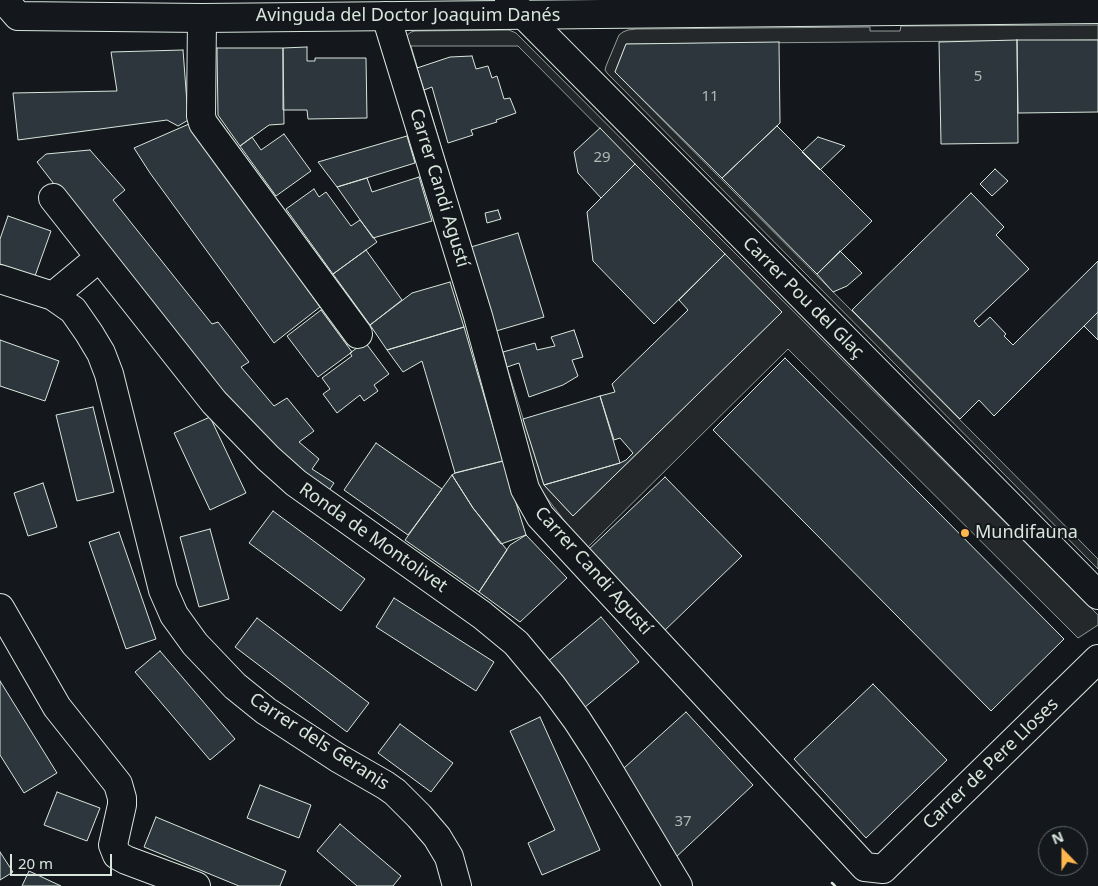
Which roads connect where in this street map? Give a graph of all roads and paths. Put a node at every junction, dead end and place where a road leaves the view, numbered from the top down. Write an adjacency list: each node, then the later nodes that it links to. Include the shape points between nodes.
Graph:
1 (522, 5): 2 (street, Avinguda del Doctor Joaquim Danés); 4 (street, Avinguda del Doctor Joaquim Danés); 11 (street, Carrer Pou del Glaç, via 816,312)
2 (1098, 9)
3 (7, 12): 5 (street, Avinguda del Doctor Joaquim Danés)
4 (386, 16): 5 (street, Avinguda del Doctor Joaquim Danés); 14 (street, Carrer Candi Agustí, via 478,316 525,489 540,516 865,867)
5 (202, 18): 10 (street, via 203,123)
6 (53, 198): 7 (street, Ronda de Montolivet)
7 (99, 258): 9 (street); 17 (street, Ronda de Montolivet, via 214,402 296,484 482,615 516,643 577,720)
8 (0, 279): 9 (street)
9 (53, 296): 16 (street, Carrer dels Geranis, via 73,310 97,346 109,374 163,590 174,615 211,662 266,711 385,784 408,805 437,837 449,857)
10 (358, 334)
11 (1098, 595)
12 (0, 608): 15 (street, via 57,707 121,791 122,805 113,845 117,855)
13 (1098, 659): 14 (street, Carrer de Pere Lloses)
14 (883, 869)
15 (196, 886)
16 (457, 886)
17 (678, 886)

